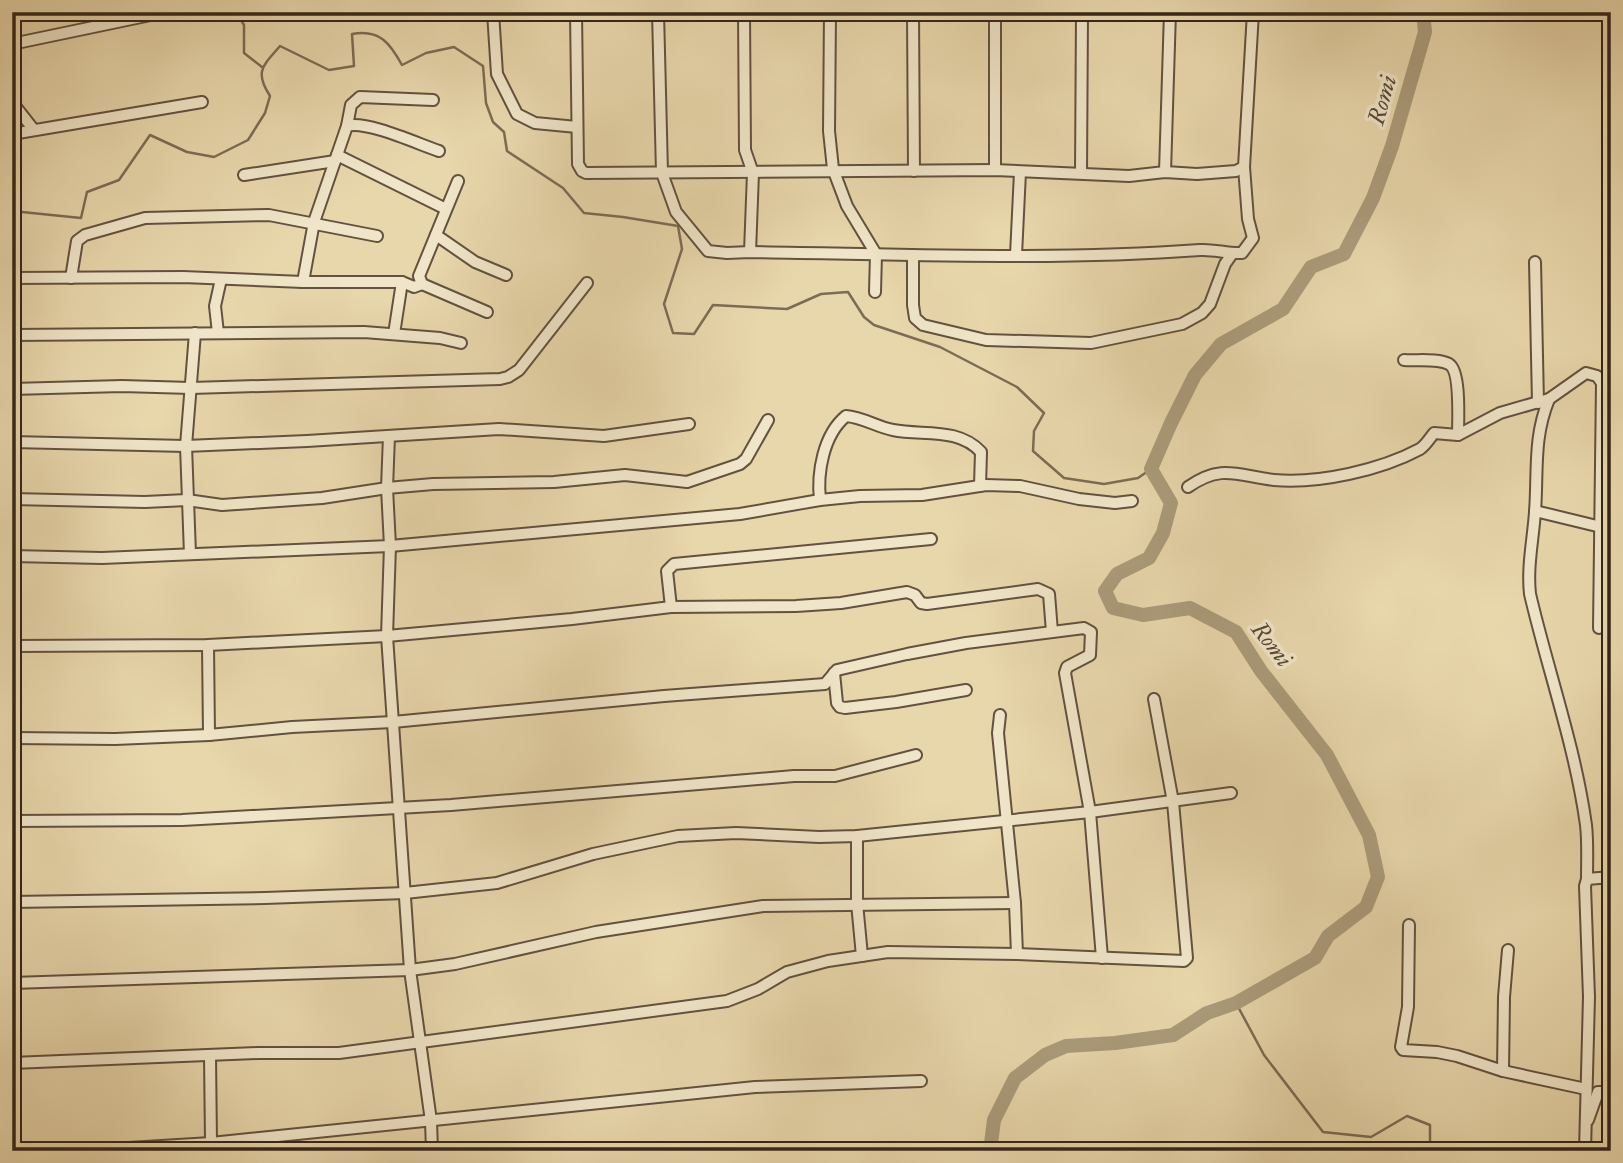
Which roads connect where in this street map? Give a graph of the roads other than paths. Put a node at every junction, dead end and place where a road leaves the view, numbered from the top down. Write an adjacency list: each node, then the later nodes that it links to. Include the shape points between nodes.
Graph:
1 (166, 12): 12 (street)
2 (494, 12): 17 (street, via 497,74 517,114 535,123)
3 (576, 12): 17 (street)
4 (659, 12): 28 (street)
5 (744, 12): 29 (street, via 745,150)
6 (830, 12): 23 (street)
7 (913, 12): 25 (street)
8 (995, 12): 24 (street)
9 (1082, 12): 30 (street)
10 (1170, 12): 27 (street)
11 (1253, 12): 22 (street)
12 (12, 44)
13 (433, 100): 16 (street, via 360,97 351,105)
14 (12, 102): 18 (street)
15 (202, 102): 18 (street)
16 (347, 126): 20 (street, via 370,126); 21 (street)
17 (577, 127): 28 (street, via 582,171)
18 (34, 131): 19 (street)
19 (12, 134)
20 (439, 151)
21 (336, 158): 31 (street); 33 (street); 34 (street)
22 (1244, 167): 27 (street, via 1197,174); 39 (street, via 1253,239 1242,253)
23 (833, 169): 25 (street); 29 (street); 38 (street, via 847,206)
24 (995, 170): 25 (street); 26 (street)
25 (914, 171)
26 (1020, 172): 30 (street); 41 (street)
27 (1165, 172): 30 (street, via 1129,176)
28 (662, 173): 29 (street); 37 (street, via 676,212 708,251)
29 (753, 173): 37 (street)
30 (1081, 173)
31 (244, 175)
32 (458, 181): 33 (street)
33 (446, 209): 35 (street)
34 (314, 222): 36 (street); 45 (street, via 269,215 145,218 77,241); 47 (street)
35 (436, 235): 43 (street, via 475,262); 50 (street, via 419,276)
36 (377, 236)
37 (750, 252): 38 (street)
38 (876, 254): 40 (street); 51 (street)
39 (1232, 254): 40 (street, via 1202,313 1182,324 1091,343 986,340 923,325 915,318 913,305); 41 (street, via 1205,250)
40 (913, 255): 41 (street)
41 (1016, 255)
42 (1535, 262): 63 (street)
43 (506, 275)
44 (12, 278): 45 (street)
45 (71, 278): 46 (street)
46 (221, 279): 47 (street); 54 (street, via 215,306)
47 (303, 282): 48 (street)
48 (402, 282): 50 (street, via 414,287); 55 (street)
49 (587, 283): 60 (street, via 538,348 508,377)
50 (422, 284): 52 (street)
51 (875, 292)
52 (487, 312)
53 (195, 333): 54 (street); 56 (street); 60 (street)
54 (218, 333): 55 (street)
55 (394, 334): 57 (street)
56 (12, 335)
57 (461, 343)
58 (1404, 360): 66 (street, via 1447,363 1453,368)
59 (1607, 383): 62 (street, via 1586,373); 78 (street)
60 (191, 388): 61 (street); 69 (street)
61 (12, 390)
62 (1549, 399): 63 (street); 77 (street, via 1540,421)
63 (1538, 402): 66 (street)
64 (768, 420): 72 (street, via 740,464 687,482 625,475)
65 (689, 424): 67 (street, via 604,436 499,429)
66 (1458, 435): 71 (street, via 1434,433 1423,448 1343,474 1275,480 1220,472 1203,476)
67 (389, 436): 69 (street); 72 (street)
68 (12, 442): 69 (street)
69 (186, 446): 74 (street)
70 (980, 486): 75 (street, via 922,495); 75 (street, via 981,452 967,439 892,430 846,416 819,468); 76 (street, via 1020,486 1115,503)
71 (1188, 487)
72 (387, 488): 74 (street, via 222,505); 80 (street)
73 (12, 499): 74 (street)
74 (187, 500): 81 (street)
75 (820, 500): 80 (street, via 740,514)
76 (1132, 500)
77 (1535, 511): 78 (street); 105 (street, via 1530,594 1582,805)
78 (1601, 527): 84 (street)
79 (931, 539): 83 (street, via 674,564 667,571)
80 (390, 546): 81 (street); 86 (street)
81 (190, 554): 82 (street)
82 (12, 556)
83 (671, 607): 85 (street, via 796,606 907,592 927,604 1038,589 1049,594); 86 (street)
84 (1599, 628)
85 (1052, 632): 89 (street, via 907,653); 100 (street, via 1084,628 1091,632 1090,655 1067,667 1065,673)
86 (387, 636): 87 (street); 93 (street)
87 (208, 645): 88 (street); 94 (street)
88 (12, 646)
89 (834, 674): 90 (street, via 837,703 845,708); 93 (street, via 825,684)
90 (966, 690)
91 (1154, 699): 98 (street)
92 (1000, 715): 101 (street)
93 (393, 722): 94 (street); 99 (street)
94 (209, 735): 95 (street)
95 (12, 738)
96 (916, 755): 99 (street, via 835,776)
97 (1231, 793): 98 (street)
98 (1173, 802): 100 (street); 114 (street, via 1187,958 1176,962)
99 (400, 808): 102 (street, via 182,820); 106 (street)
100 (1090, 812): 101 (street); 114 (street)
101 (1007, 819): 103 (street); 109 (street)
102 (12, 821)
103 (857, 836): 106 (street, via 678,836 593,854 496,883); 108 (street)
104 (1611, 877): 105 (street)
105 (1587, 879): 122 (street)
106 (405, 893): 107 (street); 115 (street)
107 (12, 902)
108 (857, 903): 109 (street); 113 (street); 115 (street, via 763,906 596,932)
109 (1015, 903): 112 (street)
110 (1409, 925): 120 (street, via 1408,1007 1401,1047 1458,1056)
111 (1508, 950): 120 (street)
112 (1017, 954): 113 (street, via 887,952); 114 (street)
113 (862, 956): 117 (street, via 787,972 727,1002)
114 (1102, 958)
115 (410, 970): 116 (street); 117 (street)
116 (12, 984)
117 (420, 1044): 118 (street, via 339,1053); 124 (street)
118 (210, 1055): 119 (street); 126 (street)
119 (12, 1063)
120 (1503, 1071): 122 (street)
121 (921, 1081): 124 (street, via 755,1087)
122 (1586, 1089): 125 (street)
123 (1611, 1092): 125 (street, via 1598,1092)
124 (431, 1121): 126 (street); 128 (street)
125 (1585, 1127): 129 (street)
126 (211, 1143): 127 (street)
127 (79, 1151)
128 (432, 1151)
129 (1585, 1151)

